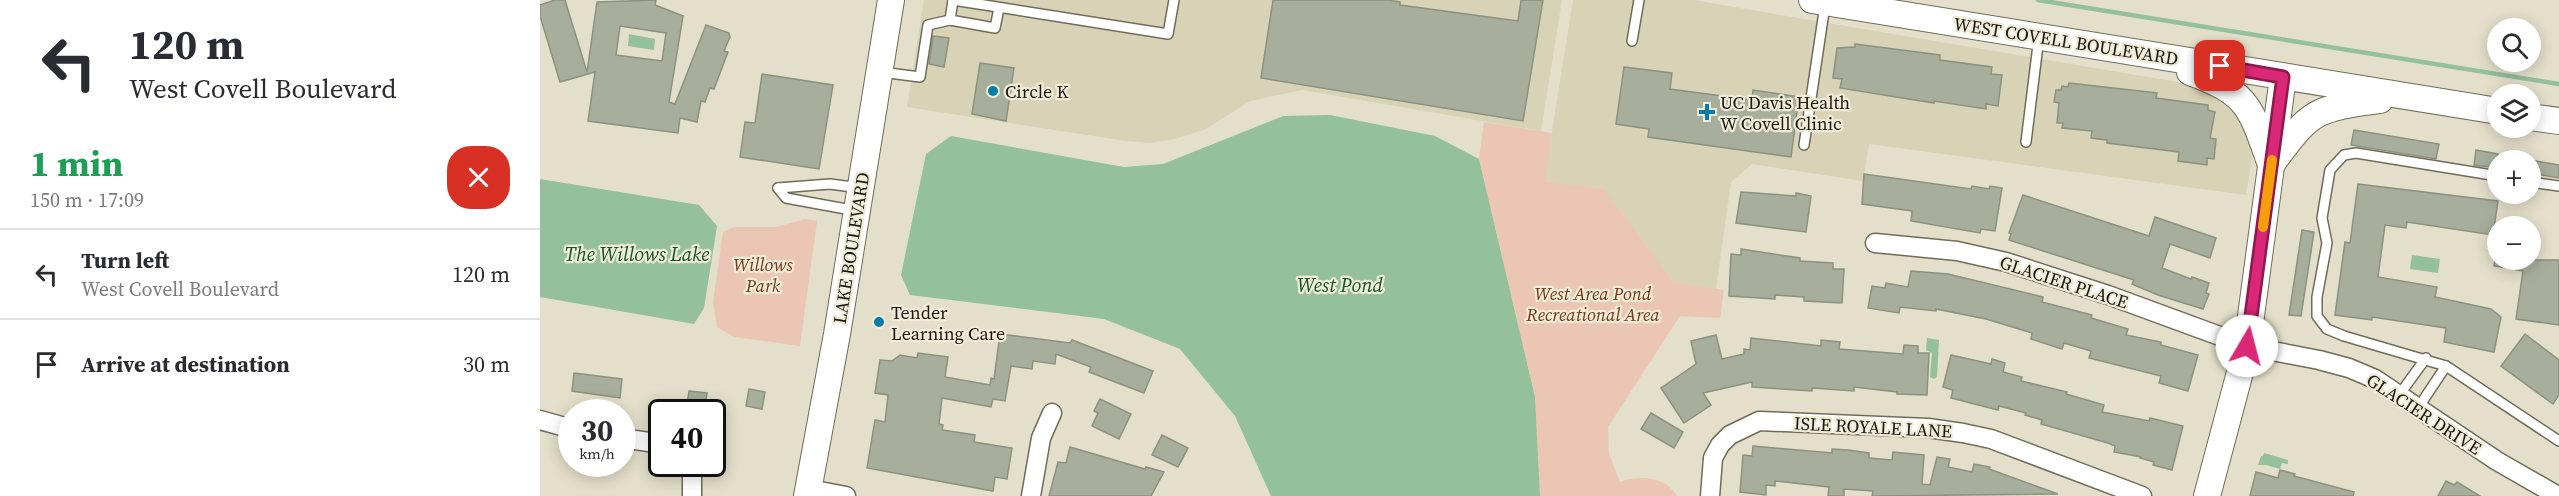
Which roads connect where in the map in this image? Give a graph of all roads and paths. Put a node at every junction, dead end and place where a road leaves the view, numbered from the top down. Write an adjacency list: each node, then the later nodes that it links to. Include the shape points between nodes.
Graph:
1 (891, 0): 11 (main road, LAKE BOULEVARD)
2 (953, 0): 6 (lane); 7 (lane)
3 (1174, 0): 6 (lane, via 1168,34)
4 (1639, 0): 9 (lane)
5 (1819, 1): 8 (main road, WEST COVELL BOULEVARD); 18 (lane)
6 (999, 8): 7 (lane, via 995,28)
7 (950, 20): 11 (lane, via 928,25 920,77)
8 (2039, 36): 10 (main road, WEST COVELL BOULEVARD); 17 (lane)
9 (1632, 40)
10 (2137, 52): 12 (main road, WEST COVELL BOULEVARD); 19 (main road, via 2220,83 2244,101)
11 (879, 71): 23 (main road, LAKE BOULEVARD)
12 (2283, 77): 13 (main road, WEST COVELL BOULEVARD); 19 (main road)
13 (2405, 96): 14 (main road, WEST COVELL BOULEVARD); 19 (main road, via 2336,106 2315,114)
14 (2487, 109)
15 (2541, 119): 16 (main road)
16 (2559, 121)
17 (2026, 142)
18 (1804, 146)
19 (2271, 165): 25 (main road)
20 (2487, 174): 26 (lane, via 2356,153 2344,155 2330,170 2322,218 2327,243 2317,297 2318,316 2327,329 2344,336)
21 (2541, 184): 22 (lane)
22 (2559, 186)
23 (858, 199): 23 (lane, via 830,184 778,188 786,198); 35 (main road, LAKE BOULEVARD)
24 (1875, 243): 25 (street, GLACIER PLACE, via 1957,251 2006,262)
25 (2247, 346): 28 (street, GLACIER DRIVE, via 2349,368); 41 (main road)
26 (2426, 358): 27 (lane); 28 (lane)
27 (2446, 366): 29 (lane); 33 (lane)
28 (2399, 395): 29 (street, GLACIER DRIVE)
29 (2418, 408): 42 (street, GLACIER DRIVE)
30 (1052, 413): 39 (street, via 1041,438)
31 (540, 420): 32 (street)
32 (558, 425)
33 (2559, 441)
34 (692, 477): 37 (street)
35 (808, 493): 38 (street)
36 (1710, 493): 40 (street, ISLE ROYALE LANE, via 1713,458 1720,445 1730,435 1759,421 1964,433 1991,439)
37 (692, 496)
38 (846, 496)
39 (1030, 496)
40 (2142, 496)
41 (2207, 496)
42 (2558, 496)

